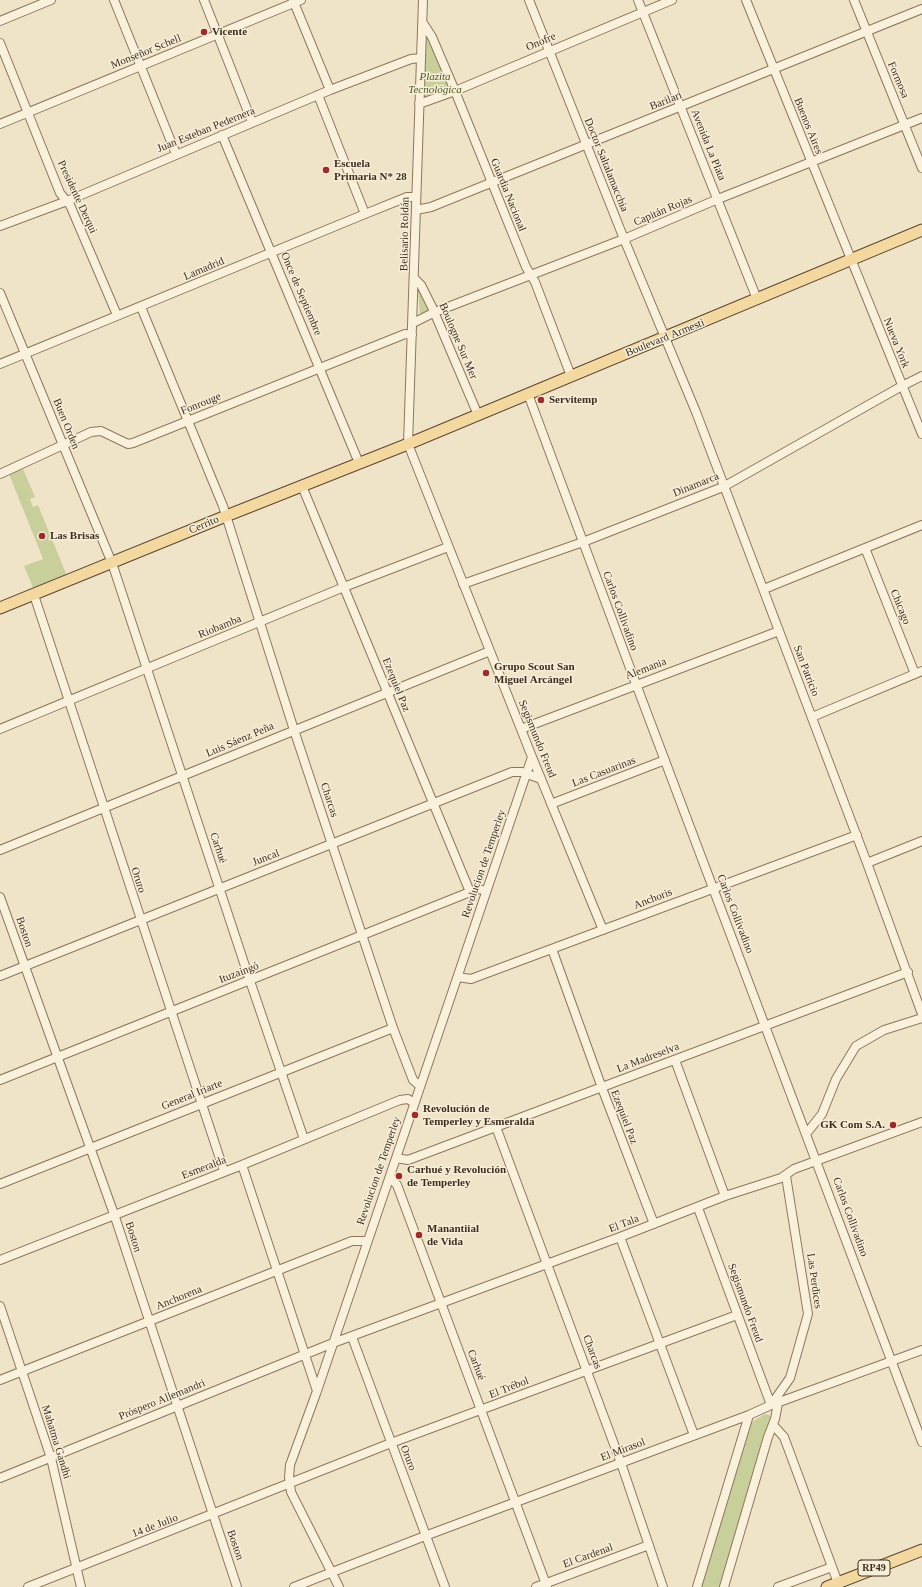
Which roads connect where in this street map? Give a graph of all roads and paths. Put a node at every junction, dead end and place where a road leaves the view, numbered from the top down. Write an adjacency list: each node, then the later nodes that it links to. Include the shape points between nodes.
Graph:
1 (51, 0): 13 (street)
2 (114, 0): 20 (street)
3 (204, 0): 16 (street)
4 (423, 0): 14 (street, Belisario Roldán)
5 (529, 0): 18 (street, Doctor Saltalamacchia)
6 (638, 0): 12 (street, Avenida La Plata)
7 (672, 0): 12 (street, Onofre)
8 (746, 0): 21 (street, Buenos Aires)
9 (854, 0): 15 (street, Formosa)
10 (296, 1): 16 (street, Monseñor Schell); 22 (street)
11 (922, 9): 15 (street, Barilari)
12 (643, 12): 18 (street, Onofre); 26 (street, Avenida La Plata)
13 (0, 21)
14 (423, 23): 19 (street, Belisario Roldán); 23 (street, Guardia Nacional, via 432,37)
15 (866, 32): 21 (street, Barilari); 31 (street, Formosa)
16 (218, 34): 20 (street, Monseñor Schell); 29 (street)
17 (0, 43): 27 (street, Presidente Derqui)
18 (549, 51): 23 (street, Onofre); 33 (street, Doctor Saltalamacchia)
19 (421, 58): 22 (street, Juan Esteban Pedernera, via 411,59); 25 (street, Belisario Roldán)
20 (141, 65): 27 (street, Monseñor Schell); 34 (street)
21 (773, 69): 26 (street, Barilari); 35 (street, Buenos Aires)
22 (330, 90): 24 (street, Juan Esteban Pedernera)
23 (455, 91): 25 (street, Onofre); 37 (street, Guardia Nacional)
24 (318, 95): 29 (street, Juan Esteban Pedernera); 42 (street)
25 (419, 104): 38 (street, Belisario Roldán)
26 (681, 107): 33 (street, Barilari); 39 (street, Avenida La Plata)
27 (29, 113): 30 (street, Monseñor Schell); 40 (street, Presidente Derqui, via 60,193)
28 (922, 118): 31 (street, Capitán Rojas)
29 (252, 122): 32 (street, Juan Esteban Pedernera)
30 (0, 124)
31 (905, 125): 35 (street, Capitán Rojas); 36 (street, Formosa)
32 (222, 135): 34 (street, Juan Esteban Pedernera); 46 (street, Once de Septiembre)
33 (586, 145): 37 (street, Barilari); 45 (street, Doctor Saltalamacchia)
34 (176, 154): 40 (street, Juan Esteban Pedernera)
35 (811, 164): 39 (street, Capitán Rojas); 47 (street, Buenos Aires)
36 (922, 168)
37 (491, 182): 41 (street, Barilari, via 431,207); 48 (street, Guardia Nacional)
38 (416, 197): 41 (street, Belisario Roldán); 42 (street, Lamadrid, via 407,197)
39 (718, 199): 45 (street, Capitán Rojas); 51 (street, Avenida La Plata)
40 (67, 201): 43 (street, Juan Esteban Pedernera); 54 (street, Presidente Derqui)
41 (416, 210): 49 (street, Belisario Roldán)
42 (365, 214): 46 (street, Lamadrid)
43 (0, 226)
44 (922, 230): 47 (main road, Boulevard Armesti)
45 (624, 239): 48 (street, Capitán Rojas); 57 (street, Doctor Saltalamacchia)
46 (271, 253): 52 (street, Lamadrid); 60 (street, Once de Septiembre)
47 (850, 260): 51 (main road, Boulevard Armesti); 63 (street, Nueva York)
48 (530, 275): 53 (street, Capitán Rojas); 61 (street, Guardia Nacional)
49 (414, 278): 53 (street, Boulogne Sur Mer, via 421,285); 55 (street, Belisario Roldán)
50 (0, 293): 58 (street, Buen Orden)
51 (757, 300): 57 (main road, Boulevard Armesti)
52 (141, 307): 54 (street, Lamadrid); 66 (street)
53 (435, 312): 55 (street, Capitán Rojas); 65 (street, Boulogne Sur Mer)
54 (117, 315): 58 (street, Lamadrid)
55 (413, 323): 56 (street, Belisario Roldán)
56 (412, 335): 60 (street, Fonrouge, via 405,334); 68 (street, Belisario Roldán)
57 (666, 338): 61 (main road, Boulevard Armesti); 73 (street, San Patricio)
58 (26, 354): 59 (street, Lamadrid); 69 (street, Buen Orden)
59 (0, 364)
60 (319, 368): 66 (street, Fonrouge); 70 (street, Once de Septiembre)
61 (571, 376): 64 (main road, Boulevard Armesti)
62 (922, 376): 63 (street, Dinamarca)
63 (902, 386): 67 (street, Nueva York); 73 (street, Dinamarca)
64 (528, 394): 65 (main road, Boulevard Armesti); 76 (street, Carlos Collivadino)
65 (478, 415): 68 (main road, Boulevard Armesti)
66 (188, 421): 69 (street, Fonrouge, via 133,444 97,431); 74 (street)
67 (922, 434)
68 (408, 444): 70 (main road, Cerrito); 77 (street, Segismundo Freud)
69 (63, 445): 71 (street, Fonrouge); 79 (street, Buen Orden)
70 (359, 463): 72 (main road, Cerrito)
71 (0, 474)
72 (302, 486): 74 (main road, Cerrito); 81 (street, Ezequiel Paz)
73 (724, 487): 76 (street, Dinamarca); 82 (street, San Patricio)
74 (226, 516): 79 (main road, Cerrito); 85 (street, Charcas)
75 (922, 524): 78 (street)
76 (583, 542): 80 (street, Dinamarca); 90 (street, Carlos Collivadino)
77 (448, 547): 80 (street, Segismundo Freud); 81 (street, Riobamba)
78 (865, 548): 82 (street); 89 (street, Chicago)
79 (112, 563): 83 (main road, Cerrito); 88 (street, Carhué)
80 (463, 584): 87 (street, Segismundo Freud)
81 (344, 587): 85 (street, Riobamba); 91 (street, Ezequiel Paz)
82 (764, 589): 86 (street, San Patricio)
83 (34, 595): 84 (main road, Cerrito); 92 (street, Oruro)
84 (0, 608)
85 (261, 622): 88 (street, Riobamba); 96 (street, Charcas)
86 (780, 631): 90 (street, Alemania); 93 (street, San Patricio)
87 (490, 651): 91 (street, Luis Sáenz Peña); 95 (street, Segismundo Freud)
88 (147, 669): 92 (street, Riobamba); 100 (street, Carhué)
89 (918, 672): 93 (street)
90 (636, 684): 95 (street, Alemania); 98 (street, Carlos Collivadino)
91 (387, 692): 96 (street, Luis Sáenz Peña); 102 (street, Ezequiel Paz)
92 (68, 701): 94 (street, Riobamba); 104 (street, Oruro)
93 (812, 717): 105 (street, San Patricio)
94 (0, 729)
95 (521, 729): 97 (street, Segismundo Freud)
96 (294, 730): 100 (street, Luis Sáenz Peña); 107 (street, Charcas)
97 (532, 757): 99 (street, Revolucion de Temperley); 101 (street, Segismundo Freud)
98 (665, 760): 103 (street, Las Casuarinas); 110 (street, Carlos Collivadino)
99 (526, 773): 101 (street, Juncal); 102 (street, Juncal, via 512,772); 112 (street, Revolucion de Temperley)
100 (182, 776): 104 (street, Luis Sáenz Peña); 111 (street, Carhué)
101 (541, 779): 103 (street, Segismundo Freud)
102 (433, 804): 107 (street, Juncal); 113 (street, Ezequiel Paz)
103 (551, 804): 116 (street, Segismundo Freud)
104 (103, 808): 108 (street, Luis Sáenz Peña); 115 (street, Oruro)
105 (856, 835): 109 (street, San Patricio); 110 (street, Anchoris)
106 (922, 841): 109 (street)
107 (332, 844): 111 (street, Juncal); 117 (street, Charcas)
108 (0, 850)
109 (867, 863): 120 (street, San Patricio)
110 (714, 887): 116 (street, Anchoris); 127 (street, Carlos Collivadino)
111 (220, 888): 115 (street, Juncal); 123 (street, Carhué)
112 (486, 891): 113 (street, Ituzaingó, via 479,889); 122 (street, Revolucion de Temperley)
113 (470, 892): 117 (street, Ituzaingó)
114 (0, 898): 119 (street, Boston)
115 (140, 920): 119 (street, Juncal); 124 (street, Oruro)
116 (603, 930): 118 (street, Anchoris)
117 (362, 935): 123 (street, Ituzaingó); 128 (street, Charcas)
118 (552, 949): 122 (street, Anchoris, via 471,979); 134 (street, Ezequiel Paz)
119 (24, 966): 121 (street, Juncal); 129 (street, Boston)
120 (908, 972): 125 (street, San Patricio); 127 (street, La Madreselva)
121 (0, 976)
122 (458, 977): 133 (street, Revolucion de Temperley)
123 (250, 981): 124 (street, Ituzaingó); 131 (street, Carhué)
124 (170, 1011): 129 (street, Ituzaingó); 136 (street, Oruro)
125 (922, 1014)
126 (922, 1018): 139 (street, via 884,1030 856,1046 836,1079 822,1114)
127 (765, 1026): 130 (street, La Madreselva); 139 (street, Carlos Collivadino)
128 (393, 1028): 131 (street, General Iriarte); 133 (street, Charcas, via 413,1080)
129 (57, 1057): 132 (street, Ituzaingó); 141 (street, Boston)
130 (675, 1060): 134 (street, La Madreselva); 149 (street)
131 (280, 1072): 136 (street, General Iriarte); 140 (street, Carhué)
132 (0, 1080)
133 (420, 1086): 135 (street, Revolucion de Temperley)
134 (602, 1088): 138 (street, La Madreselva); 152 (street, Ezequiel Paz)
135 (414, 1103): 140 (street, Esmeralda, via 400,1100); 142 (street, Revolucion de Temperley)
136 (201, 1104): 141 (street, General Iriarte); 145 (street, Oruro)
137 (922, 1122): 143 (street, El Tala)
138 (496, 1127): 142 (street, La Madreselva, via 408,1160); 156 (street, Charcas)
139 (806, 1134): 143 (street, Carlos Collivadino)
140 (304, 1139): 144 (street, Esmeralda)
141 (90, 1147): 148 (street, General Iriarte); 151 (street, Boston)
142 (396, 1158): 147 (street, Revolucion de Temperley)
143 (817, 1162): 146 (street, El Tala, via 794,1169); 167 (street, Carlos Collivadino)
144 (242, 1165): 145 (street, Esmeralda); 157 (street)
145 (224, 1171): 151 (street, Esmeralda)
146 (786, 1176): 149 (street, El Tala); 172 (street, Las Perdices, via 808,1314 790,1378)
147 (390, 1177): 154 (street, Revolucion de Temperley); 158 (street, Carhué, via 398,1184)
148 (0, 1184)
149 (725, 1196): 150 (street, El Tala)
150 (698, 1208): 152 (street, El Tala); 160 (street, Segismundo Freud)
151 (114, 1214): 155 (street, Esmeralda); 161 (street, Boston)
152 (654, 1224): 153 (street, El Tala)
153 (620, 1237): 156 (street, El Tala); 164 (street)
154 (367, 1241): 157 (street, Anchorena, via 352,1241); 163 (street, Revolucion de Temperley)
155 (0, 1260)
156 (547, 1263): 158 (street, El Tala); 168 (street, Charcas)
157 (276, 1271): 161 (street, Anchorena); 166 (street)
158 (441, 1303): 162 (street, El Tala); 174 (street, Carhué)
159 (0, 1306): 169 (street, Mahatma Gandhi)
160 (737, 1315): 164 (street, El Trébol); 172 (street, Segismundo Freud)
161 (149, 1321): 169 (street, Anchorena); 173 (street, Boston)
162 (352, 1337): 163 (street, El Tala); 179 (street, Oruro)
163 (333, 1343): 166 (street, Próspero Allemandri); 171 (street, Revolucion de Temperley)
164 (659, 1343): 168 (street, El Trébol); 177 (street)
165 (922, 1350): 167 (street, El Mirasol)
166 (304, 1355): 171 (street); 173 (street, Próspero Allemandri)
167 (892, 1362): 172 (street, El Mirasol); 178 (street, Carlos Collivadino)
168 (587, 1370): 174 (street, El Trébol); 181 (street, Charcas)
169 (22, 1371): 170 (street, Anchorena); 180 (street, Mahatma Gandhi)
170 (0, 1380)
171 (317, 1391): 183 (street, Revolucion de Temperley, via 290,1465)
172 (775, 1404): 175 (street, El Mirasol); 176 (street, Las Perdices)
173 (177, 1406): 180 (street, Próspero Allemandri); 185 (street, Boston)
174 (482, 1410): 179 (street, El Trébol); 184 (street, Carhué)
175 (749, 1415): 177 (street, El Mirasol); 202 (street)
176 (773, 1425): 189 (street, via 784,1437); 203 (street, Las Perdices)
177 (694, 1435): 181 (street, El Mirasol)
178 (922, 1442)
179 (391, 1443): 183 (street, El Trébol); 186 (street, Oruro)
180 (51, 1458): 182 (street, Próspero Allemandri); 190 (street, Mahatma Gandhi)
181 (621, 1463): 184 (street, El Mirasol); 187 (street, Charcas)
182 (0, 1478)
183 (289, 1485): 185 (street, 14 de Julio); 191 (street, Revolucion de Temperley)
184 (516, 1502): 186 (street, El Mirasol); 193 (street, Carhué)
185 (213, 1514): 190 (street, 14 de Julio); 196 (street, Boston)
186 (425, 1536): 191 (street, El Mirasol); 199 (street, Oruro)
187 (649, 1545): 193 (street, El Cardenal); 201 (street, Charcas)
188 (922, 1550): 192 (main road, RP49)
189 (832, 1567): 192 (street); 204 (street)
190 (77, 1568): 194 (street, 14 de Julio); 195 (street, Mahatma Gandhi)
191 (332, 1572): 197 (street, El Mirasol); 198 (street, Revolucion de Temperley)
192 (838, 1583): 205 (main road, RP49)
193 (546, 1585): 200 (street, El Cardenal)
194 (28, 1587)
195 (81, 1587)
196 (237, 1587)
197 (294, 1587)
198 (339, 1587)
199 (445, 1587)
200 (536, 1587)
201 (663, 1587)
202 (697, 1587)
203 (724, 1587)
204 (778, 1587)
205 (827, 1587)

